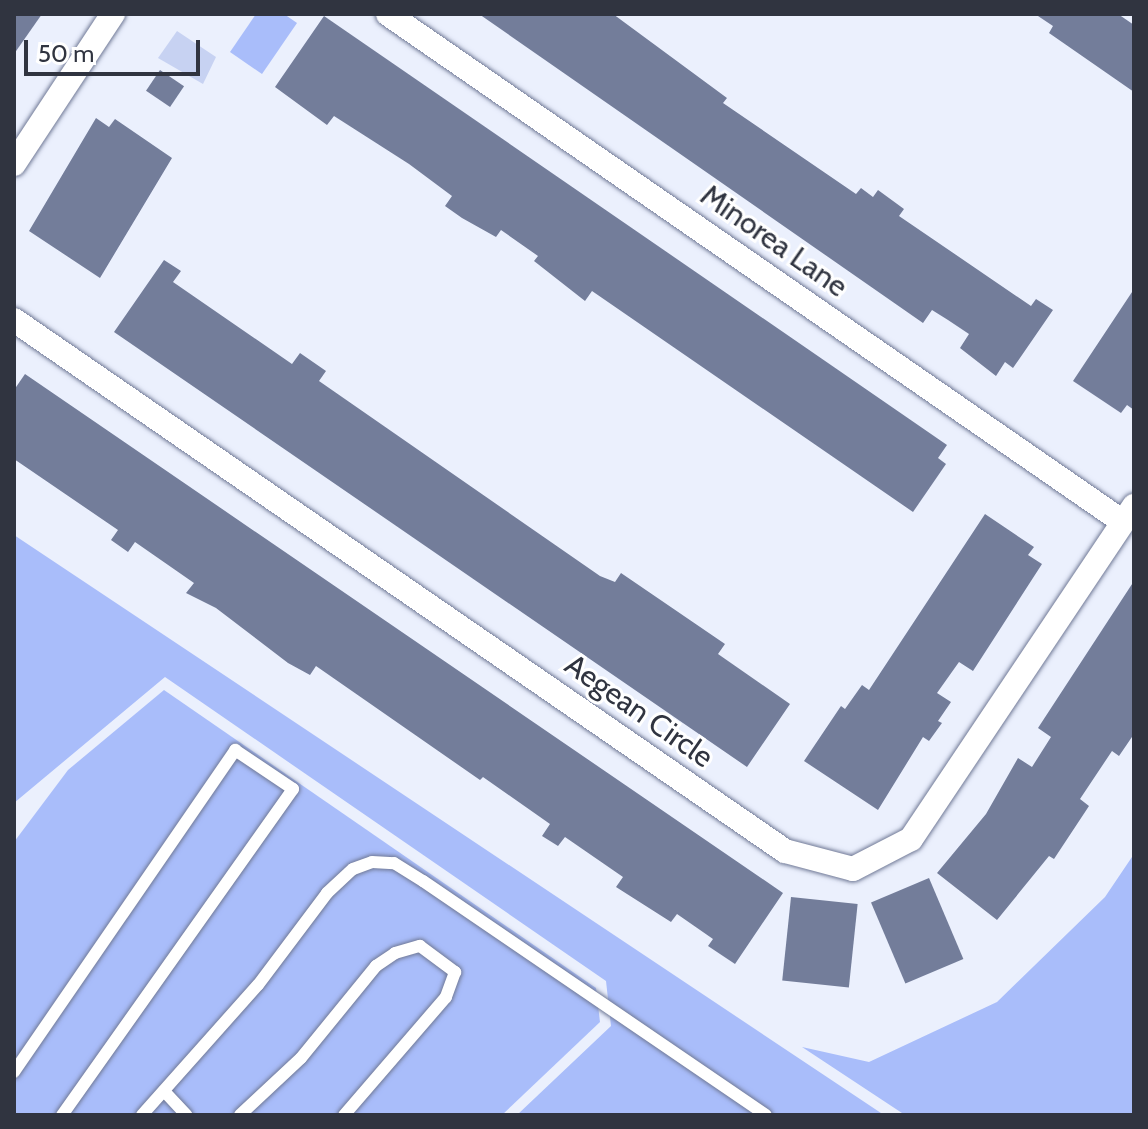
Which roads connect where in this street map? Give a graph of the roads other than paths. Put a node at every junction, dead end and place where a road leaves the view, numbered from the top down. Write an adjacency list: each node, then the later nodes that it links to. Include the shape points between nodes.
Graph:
1 (113, 14): 3 (street)
2 (388, 14): 5 (street, Minorea Lane)
3 (14, 164)
4 (14, 320): 5 (street, Aegean Circle, via 785,851 853,869 911,839)
5 (1129, 514)
6 (14, 1072): 8 (lane, via 235,750 293,789)
7 (164, 1091): 9 (lane); 10 (lane); 13 (lane, via 258,985 327,893 353,869 372,862 394,863 423,881)
8 (62, 1115)
9 (142, 1115)
10 (186, 1115)
11 (240, 1115): 12 (lane, via 301,1058 376,966 420,946 455,972 446,997)
12 (344, 1115)
13 (766, 1115)

